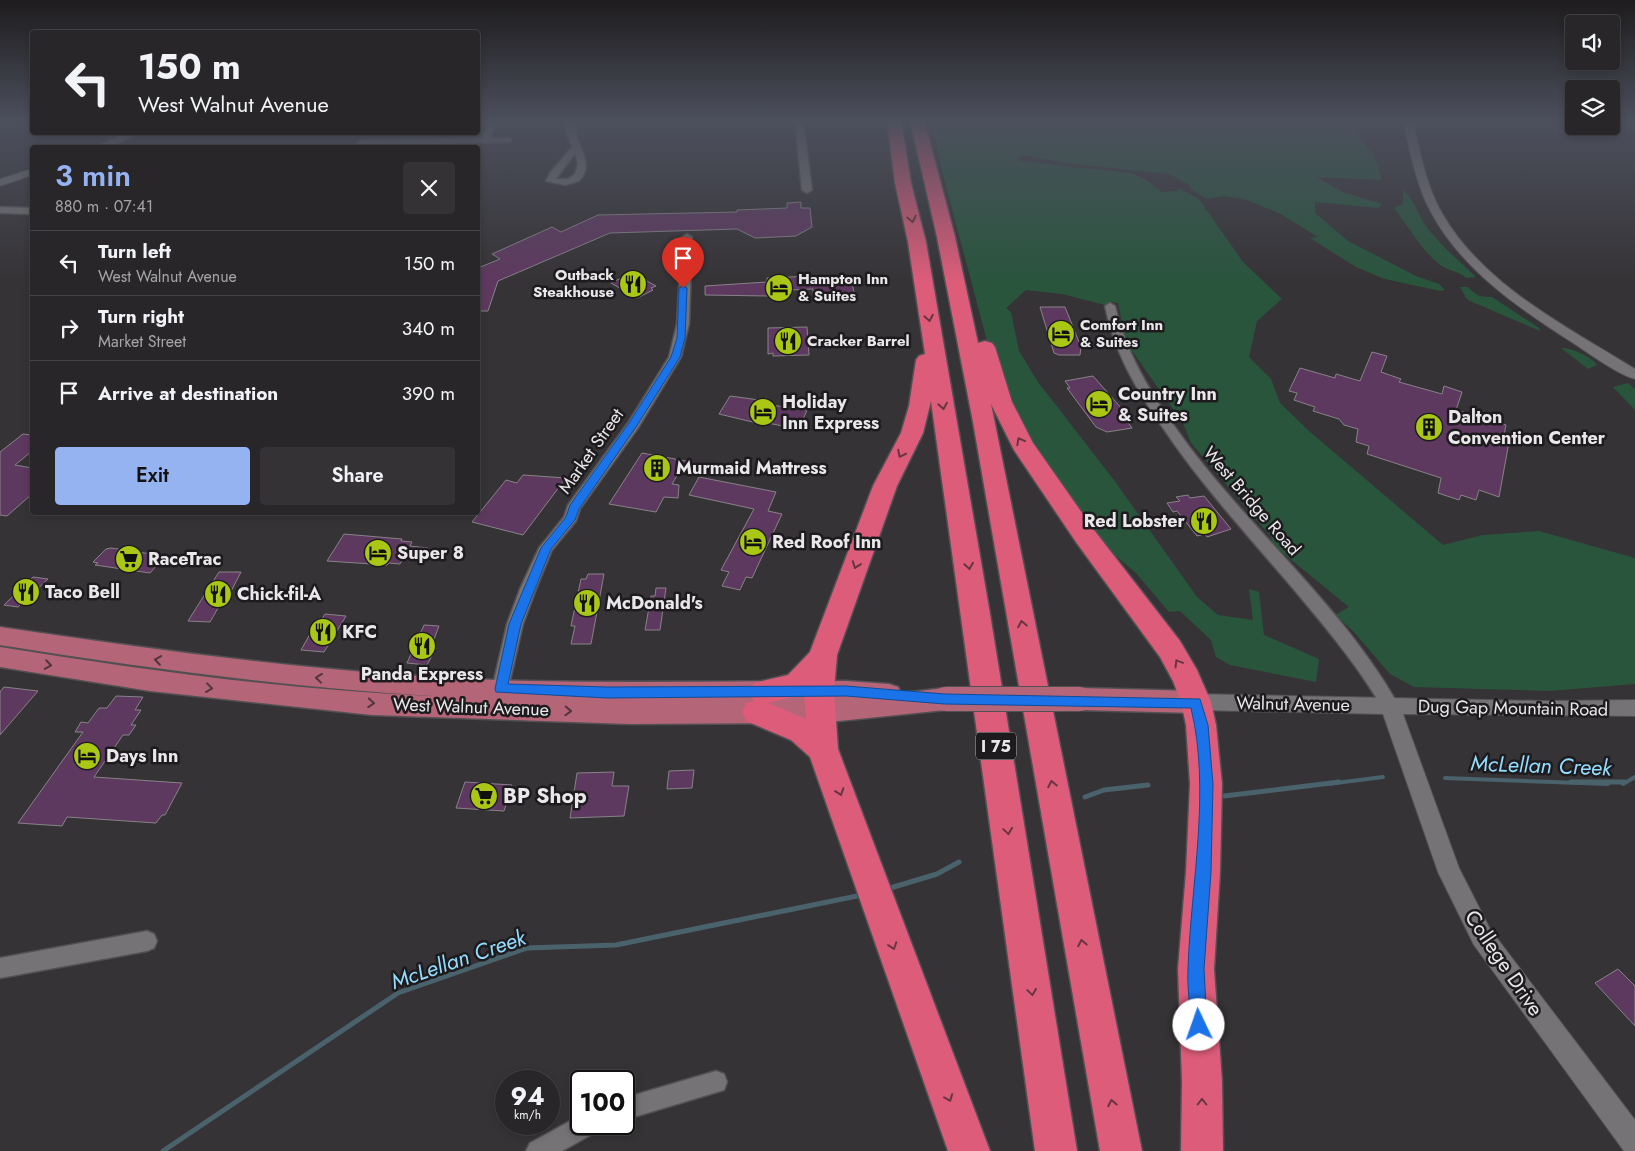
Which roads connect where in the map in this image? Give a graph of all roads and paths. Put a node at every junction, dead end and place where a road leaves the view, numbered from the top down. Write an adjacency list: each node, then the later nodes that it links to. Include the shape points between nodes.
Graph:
1 (27, 174): 6 (street)
2 (805, 174): 7 (street)
3 (904, 174): 13 (highway, I 75, one-way to 13)
4 (930, 174): 11 (highway, I 75)
5 (1424, 174): 14 (street, via 1433,204 1449,232 1468,255 1547,320)
6 (0, 183)
7 (807, 190)
8 (0, 210): 9 (street)
9 (30, 211)
10 (687, 237): 19 (street, Market Street, via 683,321 675,357 633,425 573,508 571,518 546,548 515,624)
11 (946, 237): 22 (highway, one-way to 11, via 1170,648 1085,536 1022,445 1001,402 968,289); 35 (highway, I 75, one-way to 11)
12 (1110, 306): 23 (street, West Bridge Road, via 1126,360 1173,435 1363,662)
13 (933, 340): 16 (highway, one-way to 16, via 926,358 920,406 912,433 885,486); 34 (highway, I 75, one-way to 34)
14 (1635, 375)
15 (0, 636): 18 (main road, West Walnut Avenue)
16 (824, 655): 20 (highway); 21 (highway, via 804,681)
17 (0, 657): 18 (main road, West Walnut Avenue, one-way to 18)
18 (121, 665): 19 (main road, West Walnut Avenue, via 289,697 372,704)
19 (498, 699): 21 (main road, West Walnut Avenue, via 629,713)
20 (819, 701): 21 (main road, West Walnut Avenue); 22 (main road, West Walnut Avenue, bridge, via 1080,699); 25 (highway)
21 (761, 702): 25 (highway)
22 (1196, 702): 23 (street, Walnut Avenue); 36 (highway, one-way to 22, via 1196,969 1206,784 1202,725)
23 (1390, 706): 24 (street, Dug Gap Mountain Road); 31 (street, College Drive, via 1449,872 1482,937)
24 (1635, 708)
25 (824, 749): 33 (highway, one-way to 33)
26 (147, 941): 27 (street)
27 (0, 968)
28 (716, 1082): 29 (street)
29 (635, 1106)
30 (570, 1134): 32 (street)
31 (1635, 1143)
32 (538, 1151)
33 (969, 1151)
34 (1056, 1151)
35 (1122, 1151)
36 (1202, 1151)

